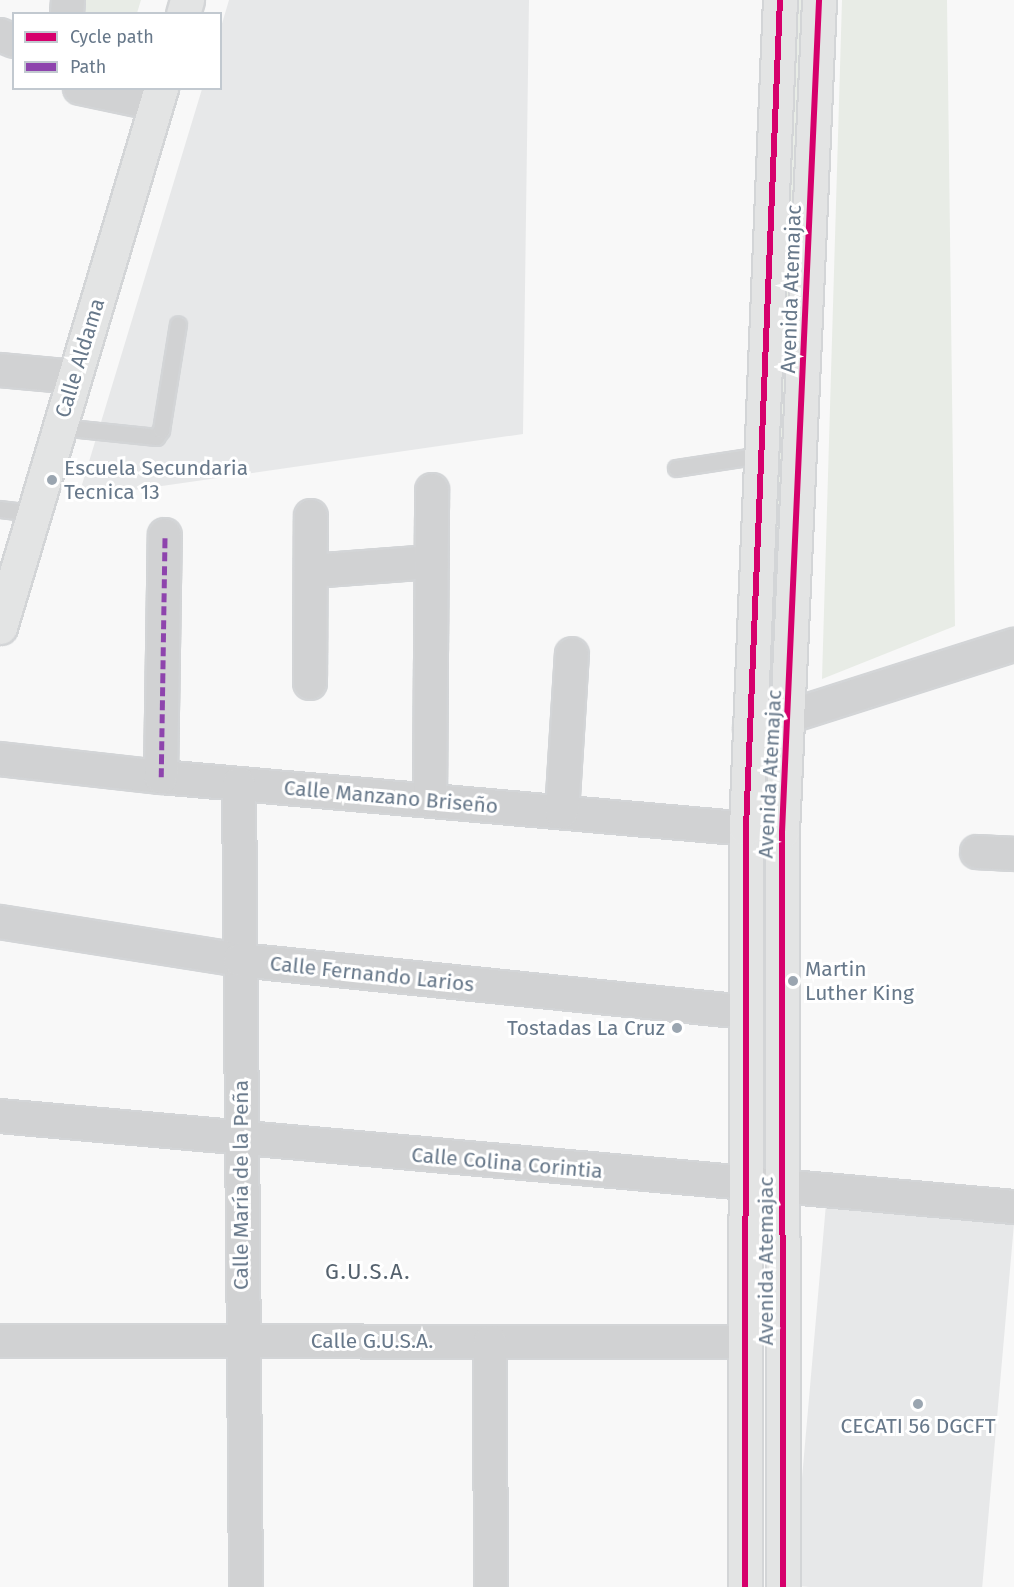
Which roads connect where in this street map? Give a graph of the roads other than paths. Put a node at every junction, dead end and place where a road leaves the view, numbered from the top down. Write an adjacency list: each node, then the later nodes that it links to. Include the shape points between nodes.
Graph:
1 (780, 0): 9 (main road, Avenida Atemajac)
2 (819, 0): 22 (main road, Avenida Atemajac)
3 (100, 90): 4 (street)
4 (159, 96): 7 (main road, Calle Aldama)
5 (178, 324): 8 (lane, via 161,430 156,437)
6 (0, 370): 7 (street)
7 (75, 377): 8 (main road, Calle Aldama)
8 (60, 427): 13 (main road, Calle Aldama)
9 (761, 455): 10 (lane); 23 (main road, Avenida Atemajac)
10 (676, 468)
11 (432, 490): 16 (street)
12 (0, 509): 13 (lane)
13 (34, 513): 18 (main road, Calle Aldama)
14 (311, 516): 17 (street)
15 (165, 535): 25 (street)
16 (432, 562): 17 (street); 27 (street)
17 (311, 571): 21 (street)
18 (0, 627)
19 (1014, 645): 22 (street)
20 (572, 654): 28 (street)
21 (309, 683)
22 (789, 716): 23 (street); 30 (main road, Avenida Atemajac)
23 (750, 729): 29 (main road, Avenida Atemajac)
24 (0, 759): 25 (street, Calle Manzano Briseño)
25 (161, 777): 26 (street, Calle Manzano Briseño)
26 (239, 784): 27 (street, Calle Manzano Briseño); 34 (street, Calle María de la Peña)
27 (430, 800): 28 (street, Calle Manzano Briseño)
28 (562, 812): 29 (street, Calle Manzano Briseño)
29 (746, 828): 30 (street, Calle Manzano Briseño); 35 (main road, Avenida Atemajac)
30 (782, 831): 39 (main road, Avenida Atemajac)
31 (977, 852): 32 (street)
32 (1014, 854)
33 (0, 922): 34 (street, Calle Fernando Larios)
34 (240, 960): 35 (street, Calle Fernando Larios); 37 (street, Calle María de la Peña)
35 (745, 1012): 38 (main road, Avenida Atemajac)
36 (0, 1116): 37 (street, Calle Colina Corintia)
37 (240, 1138): 38 (street, Calle Colina Corintia); 42 (street, Calle María de la Peña)
38 (744, 1185): 39 (street, Calle Colina Corintia); 44 (main road, Avenida Atemajac)
39 (782, 1189): 40 (street, Calle Colina Corintia); 48 (main road, Avenida Atemajac)
40 (1014, 1207)
41 (0, 1341): 42 (street, Calle G.U.S.A.)
42 (242, 1341): 43 (street, Calle G.U.S.A.); 45 (street, Calle María de la Peña)
43 (490, 1342): 44 (street, Calle G.U.S.A.); 46 (street)
44 (743, 1342): 47 (main road, Avenida Atemajac)
45 (246, 1587)
46 (491, 1587)
47 (745, 1587)
48 (783, 1587)

